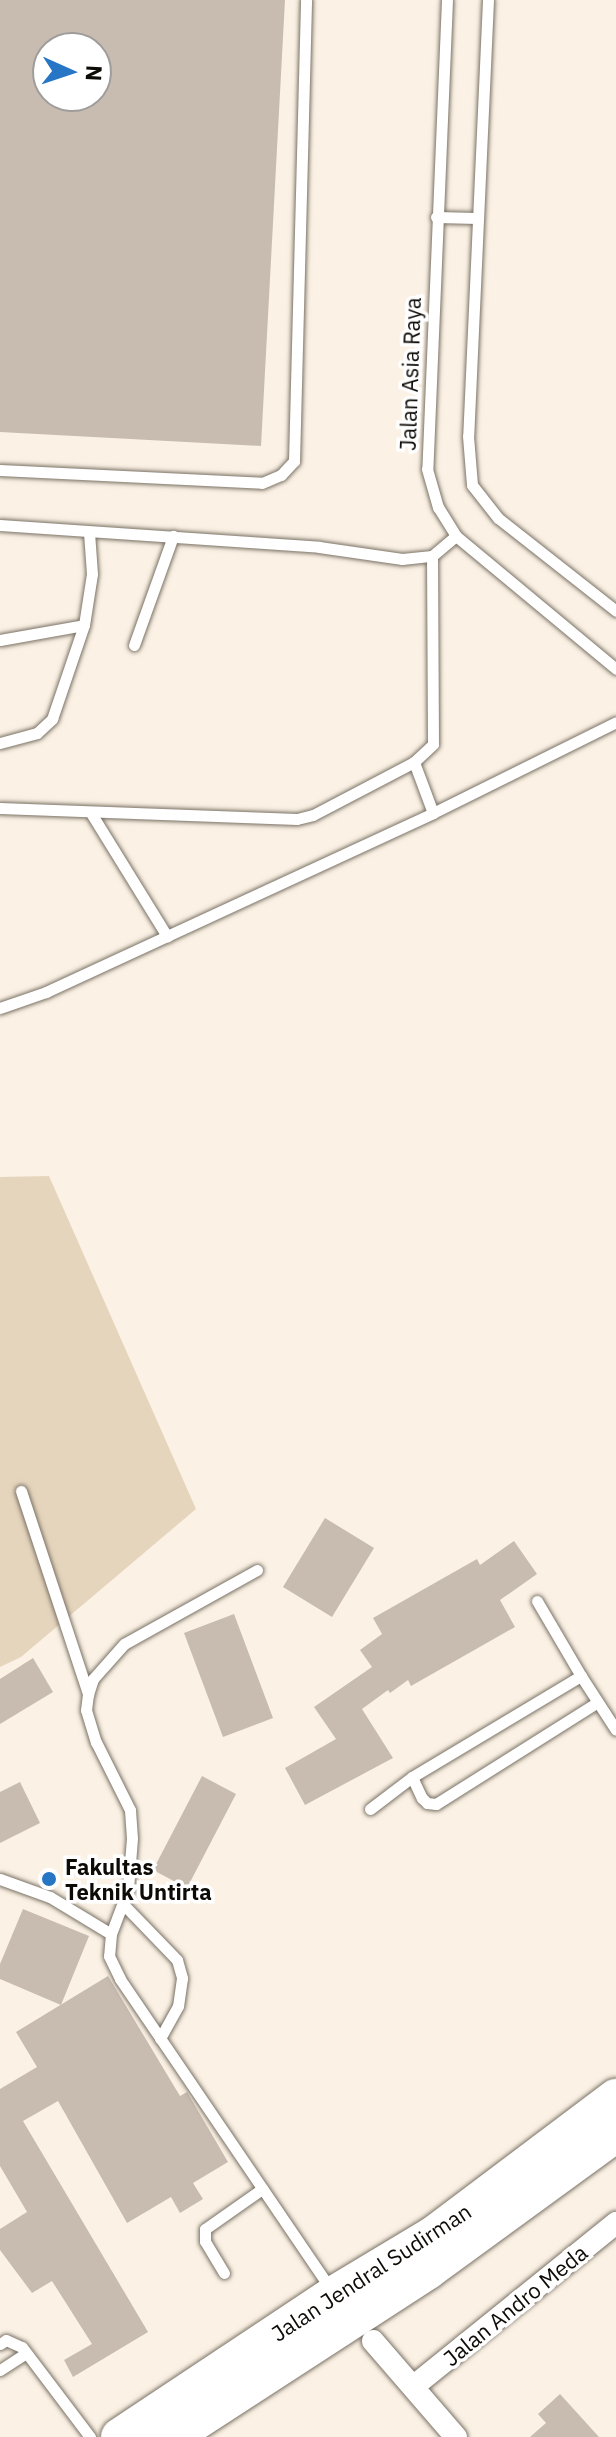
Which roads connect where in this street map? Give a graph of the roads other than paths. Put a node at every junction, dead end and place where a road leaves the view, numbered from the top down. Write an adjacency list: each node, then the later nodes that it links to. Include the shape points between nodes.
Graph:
1 (306, 0): 6 (lane, via 294,461 281,475 262,483)
2 (447, 0): 4 (lane, Jalan Asia Raya)
3 (488, 0): 5 (lane)
4 (436, 217): 5 (lane); 10 (lane, Jalan Asia Raya, via 427,469 438,507)
5 (477, 218): 12 (lane, via 468,436 472,485 498,518)
6 (0, 470)
7 (0, 525): 8 (lane)
8 (89, 532): 9 (lane); 13 (lane, via 92,574)
9 (173, 536): 11 (lane, via 402,559); 15 (lane)
10 (456, 536): 11 (lane); 16 (lane, Jalan Asia Raya)
11 (432, 556): 19 (lane, via 433,744)
12 (616, 611)
13 (84, 625): 14 (lane); 18 (lane, via 52,719 37,733)
14 (0, 640)
15 (134, 645)
16 (616, 669)
17 (616, 722): 22 (lane)
18 (0, 743)
19 (414, 762): 21 (lane, via 297,819); 22 (lane)
20 (0, 808): 21 (lane)
21 (91, 813): 23 (lane)
22 (433, 813): 23 (lane)
23 (167, 936): 24 (lane)
24 (0, 1008)
25 (21, 1491): 29 (lane)
26 (257, 1570): 29 (lane, via 124,1644 93,1679)
27 (537, 1601): 28 (lane)
28 (581, 1676): 30 (lane); 32 (lane)
29 (88, 1694): 35 (lane, via 86,1710 96,1742 130,1810 132,1838)
30 (598, 1702): 31 (lane); 32 (lane, via 436,1804 422,1798)
31 (616, 1730)
32 (412, 1777): 33 (lane)
33 (370, 1809)
34 (0, 1879): 36 (lane, via 50,1897)
35 (123, 1904): 36 (lane); 37 (lane, via 153,1931 180,1969 178,2006)
36 (111, 1934): 37 (lane, via 109,1956)
37 (160, 2038): 40 (lane)
38 (616, 2098): 43 (highway, Jalan Jendral Sudirman, via 434,2235)
39 (616, 2133): 51 (highway, via 428,2270)
40 (262, 2189): 42 (lane, via 205,2229 205,2241); 43 (lane)
41 (616, 2223): 48 (street, Jalan Andro Meda)
42 (224, 2273)
43 (334, 2295): 50 (highway, Jalan Jendral Sudirman)
44 (373, 2341): 48 (street)
45 (0, 2344): 46 (lane, via 11,2341)
46 (26, 2353): 47 (lane); 49 (lane)
47 (0, 2370)
48 (414, 2386): 52 (street)
49 (90, 2437)
50 (120, 2437)
51 (171, 2437)
52 (456, 2437)

